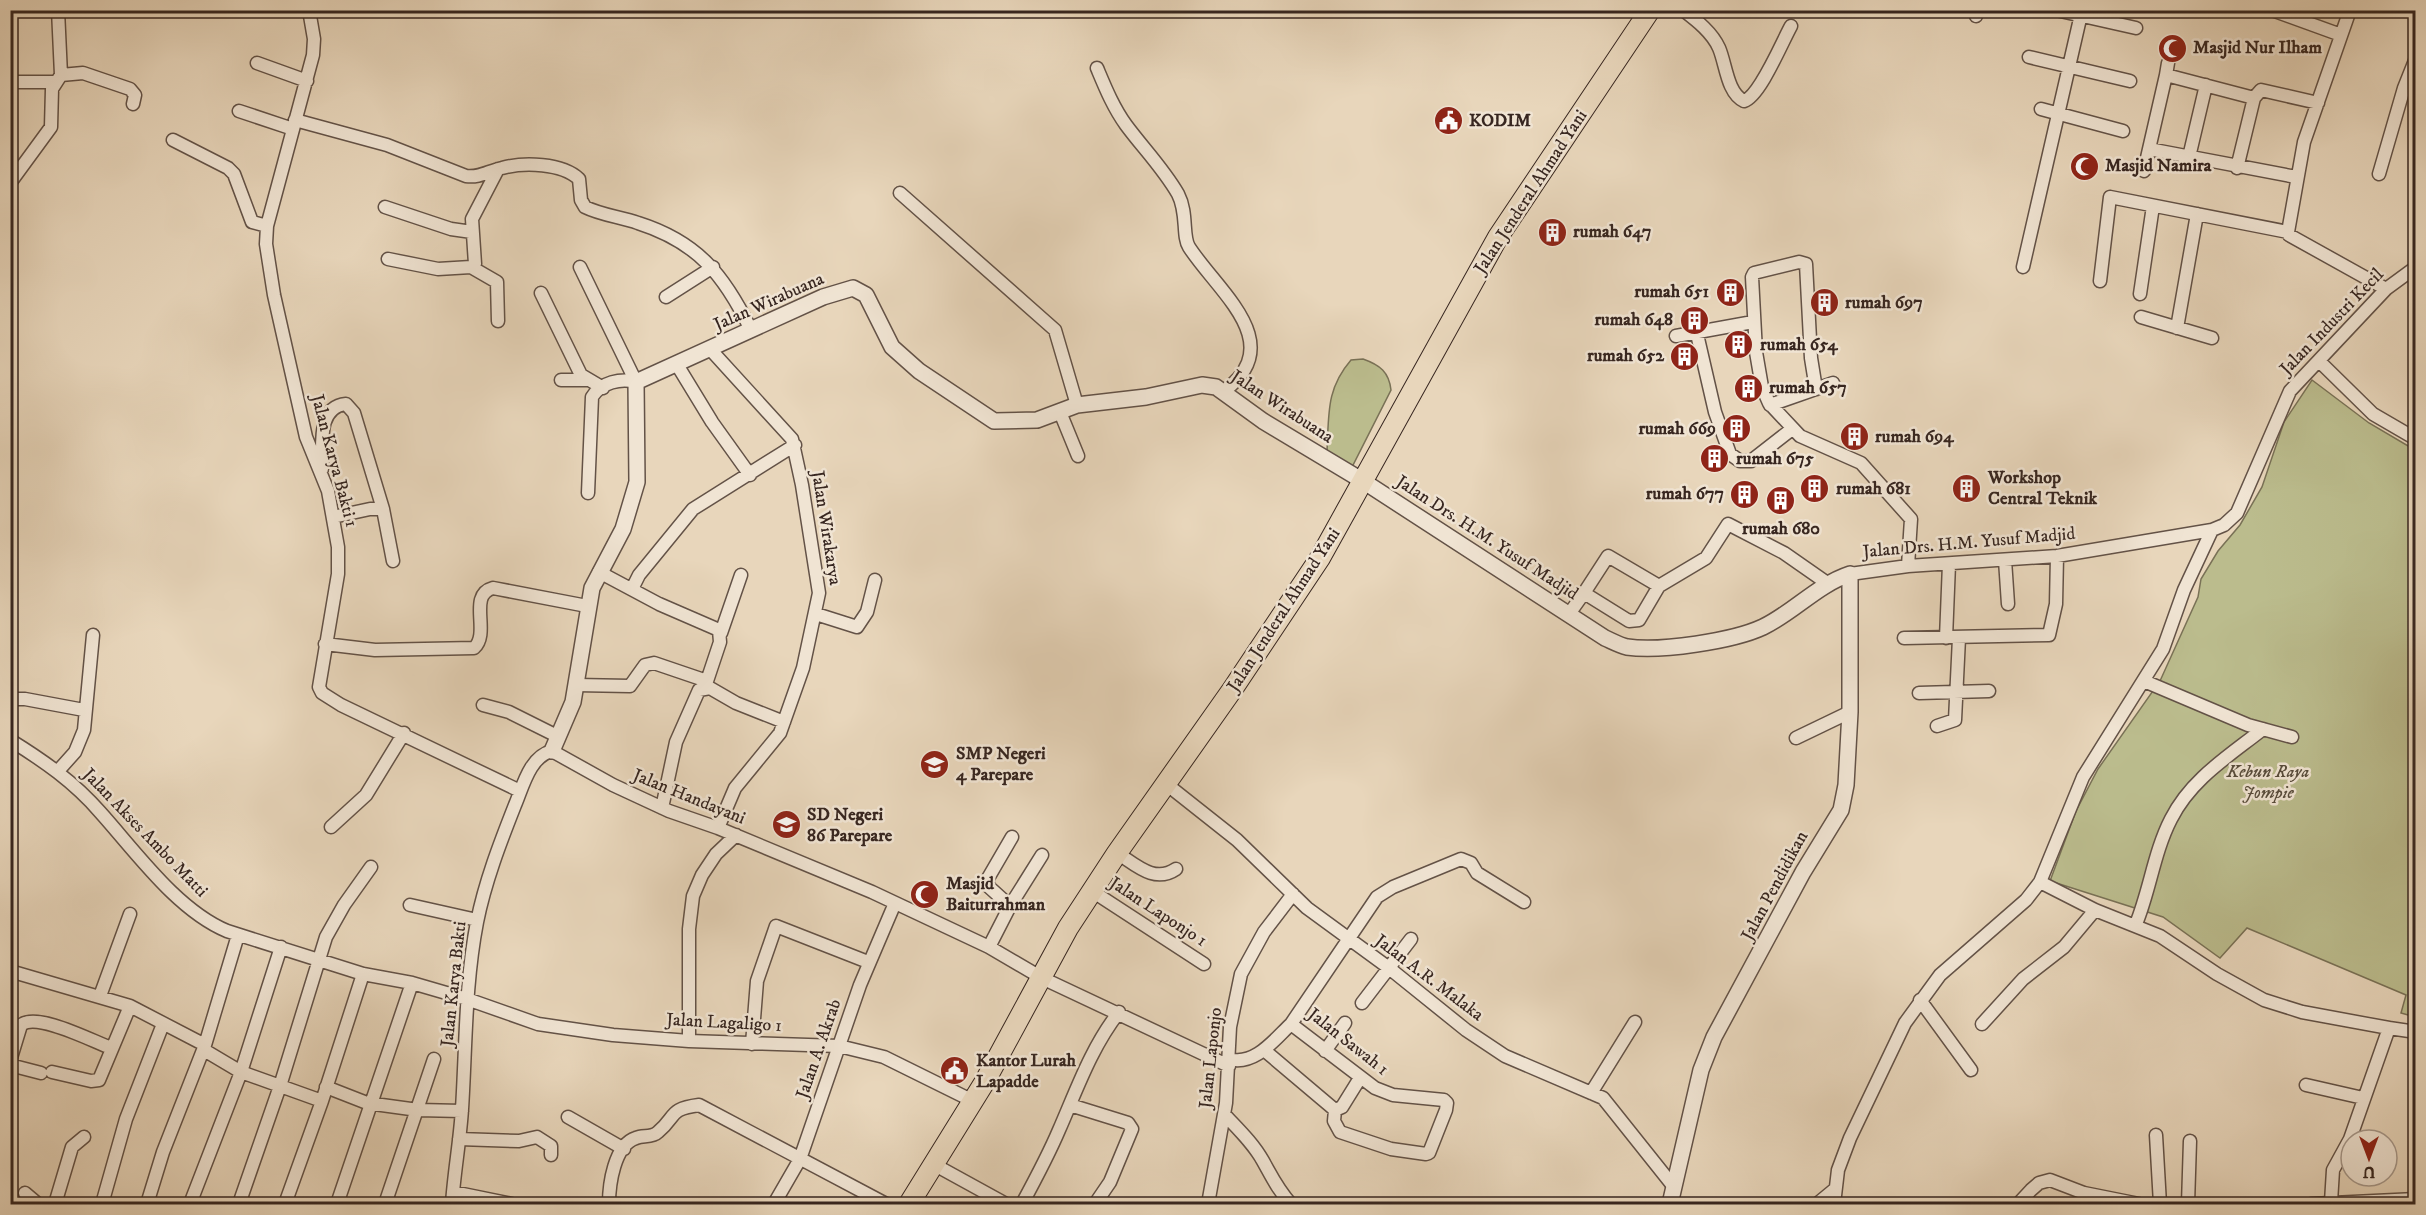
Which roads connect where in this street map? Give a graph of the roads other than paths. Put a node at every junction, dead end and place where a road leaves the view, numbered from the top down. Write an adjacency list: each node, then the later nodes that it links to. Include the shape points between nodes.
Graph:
1 (58, 10): 17 (street)
2 (309, 10): 18 (street, Jalan Karya Bakti 1, via 314,39)
3 (1650, 10): 84 (highway, Jalan Jenderal Ahmad Yani, via 1508,221)
4 (1683, 10): 9 (street, via 1705,28 1716,44 1736,94 1744,101 1758,88)
5 (2056, 10): 8 (street)
6 (2272, 10): 11 (street)
7 (2350, 10): 11 (street)
8 (2082, 14): 10 (street); 15 (street)
9 (1791, 26)
10 (2136, 28)
11 (2341, 35): 23 (street)
12 (2029, 57): 15 (street)
13 (2415, 58): 36 (street)
14 (257, 63): 18 (street)
15 (2070, 66): 19 (street); 27 (street)
16 (1096, 68): 74 (street, via 1124,122 1178,195 1185,212 1188,246 1249,331 1250,361)
17 (58, 79): 20 (street); 24 (street, via 83,73 130,88 135,95); 38 (street, via 52,89 51,127)
18 (307, 81): 28 (street, Jalan Karya Bakti 1)
19 (2130, 81)
20 (10, 82)
21 (2206, 85): 22 (street); 31 (street, via 2167,69); 32 (street)
22 (2254, 98): 23 (street, via 2261,90); 33 (street)
23 (2318, 103): 37 (street)
24 (133, 104)
25 (2041, 109): 27 (street)
26 (239, 111): 28 (street)
27 (2060, 114): 29 (street); 50 (street)
28 (294, 124): 34 (street, via 387,145 460,175 476,177); 43 (street, Jalan Karya Bakti 1)
29 (2123, 130)
30 (173, 140): 43 (street, via 228,168 238,181 252,222)
31 (2149, 149): 32 (street); 35 (street)
32 (2188, 157): 33 (street)
33 (2237, 168): 37 (street)
34 (498, 169): 44 (street, via 472,219); 49 (street, via 514,166 568,170 579,179 585,207 640,223 677,240)
35 (2144, 171)
36 (2379, 174)
37 (2296, 177): 45 (street)
38 (10, 183)
39 (900, 193): 75 (street, via 1055,330)
40 (2153, 206): 42 (street); 52 (street, via 2110,197); 55 (street)
41 (385, 207): 44 (street)
42 (2197, 214): 45 (street); 60 (street)
43 (267, 226): 82 (street, Jalan Karya Bakti 1, via 274,295 306,437)
44 (472, 232): 47 (street, via 475,264)
45 (2288, 232): 53 (street)
46 (388, 259): 47 (street, via 438,269)
47 (471, 267): 58 (street, via 497,282)
48 (580, 267): 70 (street)
49 (713, 267): 56 (street); 61 (street)
50 (2023, 267)
51 (2415, 267): 53 (street, Jalan Industri Kecil)
52 (2100, 281)
53 (2386, 289): 66 (street, Jalan Industri Kecil)
54 (541, 293): 69 (street, via 569,354)
55 (2140, 294)
56 (666, 297)
57 (2141, 317): 60 (street)
58 (498, 321)
59 (1753, 322): 62 (street); 73 (street, via 1752,274 1799,262 1806,264); 76 (street, via 1762,387)
60 (2177, 328): 64 (street)
61 (751, 330): 65 (street, Jalan Wirabuana); 77 (street, Jalan Wirabuana, via 823,297 853,288 861,290 892,347 919,371 989,419 1018,423)
62 (1697, 334): 63 (street); 78 (street, via 1715,412 1730,454 1740,461 1751,461)
63 (1676, 336)
64 (2212, 338)
65 (710, 349): 67 (street, Jalan Wirabuana); 80 (street, Jalan Wirakarya, via 781,424)
66 (2320, 362): 79 (street, via 2373,414); 88 (street, Jalan Industri Kecil, via 2290,391 2236,513)
67 (676, 363): 70 (street, Jalan Wirabuana); 83 (street)
68 (561, 380): 69 (street)
69 (586, 380): 72 (street)
70 (636, 381): 72 (street, via 620,379); 94 (street, via 637,482 623,529)
71 (1833, 383): 73 (street)
72 (603, 387): 85 (street, via 592,397)
73 (1816, 389): 76 (street)
74 (1224, 391): 75 (street, Jalan Wirabuana, via 1202,385 1146,397); 84 (street, Jalan Wirabuana, via 1263,421)
75 (1077, 405): 77 (street, Jalan Wirabuana)
76 (1770, 405): 78 (street)
77 (1060, 412): 81 (street)
78 (1792, 429): 93 (street, via 1805,439 1859,461 1910,517)
79 (2415, 438)
80 (795, 445): 83 (street); 104 (street, Jalan Wirakarya, via 817,579)
81 (1078, 456)
82 (322, 473): 86 (street, via 326,416 334,406 345,404 354,413); 87 (street, Jalan Karya Bakti 1)
83 (750, 475): 100 (street, via 693,509)
84 (1362, 481): 105 (street, Jalan Drs. H.M. Yusuf Madjid); 131 (highway, Jalan Jenderal Ahmad Yani, via 1320,558)
85 (588, 493)
86 (383, 509): 87 (street); 91 (street)
87 (333, 517): 110 (street, Jalan Karya Bakti 1, via 340,563)
88 (2212, 530): 89 (street, Jalan Drs. H.M. Yusuf Madjid); 111 (street, via 2184,590 2163,649)
89 (2057, 556): 90 (street, Jalan Drs. H.M. Yusuf Madjid); 109 (street, via 2056,604 2049,635)
90 (2006, 560): 92 (street, Jalan Drs. H.M. Yusuf Madjid); 102 (street)
91 (393, 561)
92 (1949, 564): 93 (street, Jalan Drs. H.M. Yusuf Madjid); 109 (street)
93 (1908, 566): 95 (street, Jalan Drs. H.M. Yusuf Madjid)
94 (599, 572): 100 (street); 103 (street)
95 (1850, 574): 98 (street, Jalan Drs. H.M. Yusuf Madjid); 120 (street, Jalan Pendidikan)
96 (741, 575): 106 (street)
97 (875, 580): 104 (street, via 867,612 857,627)
98 (1827, 583): 99 (street, via 1784,553 1728,525 1706,558); 105 (street, Jalan Drs. H.M. Yusuf Madjid, via 1764,626 1728,638 1666,646 1617,644)
99 (1659, 586): 101 (street, via 1642,618 1633,621); 101 (street, via 1608,556)
100 (632, 589): 106 (street)
101 (1584, 593): 105 (street)
102 (2008, 604)
103 (587, 606): 110 (street, via 493,588 481,597 480,640 474,648 375,650); 112 (street)
104 (816, 614): 121 (street, Jalan Wirakarya)
105 (1569, 614)
106 (721, 633): 113 (street)
107 (93, 635): 119 (street)
108 (1904, 638): 109 (street)
109 (1953, 638): 115 (street)
110 (325, 644): 124 (street, Jalan Karya Bakti 1, via 318,678 322,693)
111 (2144, 681): 123 (street); 142 (street, via 2083,777)
112 (576, 685): 113 (street, via 630,686 646,664 654,663); 125 (street, via 572,706)
113 (707, 685): 121 (street, via 736,703); 133 (street, via 692,700 676,742)
114 (1989, 691): 115 (street)
115 (1957, 692): 116 (street); 122 (street, via 1955,720)
116 (1918, 693)
117 (10, 699): 119 (street)
118 (483, 705): 125 (street, via 509,712)
119 (84, 710): 130 (street, via 81,740)
120 (1850, 712): 127 (street); 214 (street, Jalan Pendidikan, via 1841,810 1803,872 1714,1038 1701,1070)
121 (784, 722): 135 (street, Jalan Wirakarya, via 775,741 735,788)
122 (1937, 726)
123 (2263, 729): 126 (street); 152 (street, via 2221,760 2180,803 2162,842)
124 (405, 734): 132 (street, Jalan Karya Bakti 1); 134 (street, via 366,795)
125 (558, 737): 129 (street)
126 (2292, 737)
127 (1796, 738)
128 (10, 740): 130 (street, Jalan Akses Ambo Matti)
129 (552, 751): 132 (street, Jalan Karya Bakti, via 536,760); 133 (street, Jalan Handayani)
130 (58, 771): 153 (street, Jalan Akses Ambo Matti, via 166,885 209,923)
131 (1165, 783): 138 (highway, Jalan Jenderal Ahmad Yani); 144 (street, Jalan A.R. Malaka, via 1237,840)
132 (520, 791): 151 (street, Jalan Karya Bakti, via 495,855)
133 (662, 808): 135 (street, Jalan Handayani)
134 (331, 827)
135 (718, 828): 136 (street, Jalan Handayani)
136 (736, 835): 146 (street, Jalan Handayani); 179 (street, via 716,854 693,896 689,929)
137 (1012, 837): 148 (street, via 987,880 989,887)
138 (1116, 853): 141 (street, via 1149,873 1168,874); 143 (highway, Jalan Jenderal Ahmad Yani)
139 (1042, 855): 148 (street)
140 (371, 867): 158 (street, via 330,926)
141 (1176, 869)
142 (2040, 882): 149 (street); 168 (street, via 2026,900 1940,975)
143 (1092, 891): 160 (street, Jalan Laponjo 1); 164 (highway, Jalan Jenderal Ahmad Yani)
144 (1293, 894): 155 (street, Jalan A.R. Malaka); 187 (street, Jalan Laponjo, via 1263,932 1241,974 1230,1027)
145 (1524, 902): 155 (street, Jalan Sawah 1, via 1478,873 1467,860 1453,860 1377,897)
146 (895, 903): 157 (street, Jalan Handayani); 159 (street, Jalan A. Akrab)
147 (410, 905): 151 (street)
148 (1010, 906): 157 (street)
149 (2096, 910): 152 (street); 176 (street, via 2064,947 2023,979)
150 (130, 914): 166 (street)
151 (477, 920): 167 (street, Jalan Karya Bakti)
152 (2136, 924): 177 (street, via 2264,1000 2302,1012)
153 (238, 934): 156 (street, Jalan Akses Ambo Matti); 183 (street)
154 (1411, 939): 161 (street)
155 (1349, 941): 161 (street, Jalan A.R. Malaka); 175 (street, Jalan Sawah 1)
156 (281, 947): 158 (street, Jalan Akses Ambo Matti); 190 (street)
157 (989, 947): 164 (street, Jalan Handayani)
158 (319, 960): 163 (street, Jalan Akses Ambo Matti); 193 (street)
159 (868, 962): 180 (street, via 776,926 757,981); 181 (street, Jalan A. Akrab)
160 (1204, 964)
161 (1389, 968): 169 (street); 195 (street, Jalan A.R. Malaka, via 1505,1056)
162 (10, 971): 166 (street)
163 (363, 974): 165 (street, Jalan Akses Ambo Matti); 194 (street)
164 (1042, 978): 171 (street, Jalan Handayani); 198 (highway, Jalan Jenderal Ahmad Yani)
165 (412, 984): 167 (street, Jalan Akses Ambo Matti); 199 (street)
166 (100, 996): 170 (street)
167 (467, 999): 179 (street, Jalan Lagaligo 1, via 538,1024); 202 (street, Jalan Karya Bakti)
168 (1920, 1000): 189 (street); 215 (street, via 1850,1138)
169 (1362, 1003)
170 (130, 1006): 174 (street); 182 (street)
171 (1119, 1012): 187 (street, Jalan Handayani); 200 (street, via 1098,1041)
172 (1635, 1022): 195 (street)
173 (1345, 1023): 185 (street)
174 (163, 1024): 183 (street); 222 (street, via 126,1119)
175 (1291, 1024): 184 (street); 185 (street, Jalan Sawah 1)
176 (1982, 1024)
177 (2389, 1028): 178 (street); 196 (street)
178 (2415, 1032)
179 (689, 1041): 180 (street, Jalan Lagaligo 1)
180 (752, 1044): 181 (street, Jalan Lagaligo 1)
181 (839, 1046): 198 (street, Jalan Lagaligo 1, via 884,1057); 212 (street, Jalan A. Akrab)
182 (111, 1048): 188 (street, via 104,1071 96,1081); 188 (street, via 63,1028 30,1021 21,1025)
183 (204, 1048): 190 (street); 223 (street)
184 (1264, 1050): 187 (street, via 1245,1061); 203 (street)
185 (1325, 1051): 191 (street, Jalan Sawah 1)
186 (434, 1059): 201 (street)
187 (1229, 1062): 204 (street, Jalan Laponjo)
188 (10, 1063)
189 (1971, 1070)
190 (241, 1072): 193 (street); 224 (street)
191 (1360, 1078): 203 (street, via 1342,1107); 203 (street, Jalan Sawah 1, via 1393,1095 1447,1103 1429,1154 1391,1149 1340,1132 1334,1121)
192 (2306, 1085): 196 (street)
193 (280, 1086): 197 (street); 225 (street)
194 (326, 1087): 197 (street); 199 (street)
195 (1591, 1093): 214 (street, Jalan A.R. Malaka, via 1612,1107)
196 (2363, 1098): 219 (street, via 2350,1139 2331,1176)
197 (322, 1101): 226 (street)
198 (973, 1101): 213 (highway, Jalan Jenderal Ahmad Yani)
199 (373, 1103): 201 (street); 227 (street)
200 (1070, 1105): 235 (street); 236 (street, via 1128,1123 1132,1129 1110,1182)
201 (418, 1110): 202 (street); 228 (street)
202 (462, 1110): 208 (street, Jalan Karya Bakti)
203 (1335, 1110)
204 (1224, 1114): 237 (street, Jalan Laponjo); 238 (street, via 1251,1143 1276,1188)
205 (568, 1117): 210 (street)
206 (2156, 1135): 244 (street)
207 (84, 1137): 221 (street, via 72,1147)
208 (459, 1139): 211 (street, via 519,1141 537,1137 551,1146); 217 (street, Jalan Karya Bakti)
209 (2190, 1141): 245 (street)
210 (624, 1149): 212 (street, via 638,1137 660,1131 673,1112 699,1105); 230 (street, via 611,1179)
211 (551, 1155)
212 (800, 1159): 231 (street, Jalan A. Akrab); 232 (street)
213 (934, 1165): 233 (highway, Jalan Jenderal Ahmad Yani); 234 (street)
214 (1674, 1187): 239 (street, Jalan Pendidikan)
215 (1834, 1190): 240 (street); 241 (street)
216 (25, 1193): 220 (street)
217 (453, 1198): 229 (street)
218 (2415, 1199): 219 (street)
219 (2331, 1202): 246 (street)
220 (38, 1204)
221 (55, 1204)
222 (102, 1204)
223 (147, 1204)
224 (190, 1204)
225 (238, 1204)
226 (285, 1204)
227 (337, 1204)
228 (385, 1204)
229 (512, 1204)
230 (609, 1204)
231 (774, 1204)
232 (886, 1204)
233 (909, 1204)
234 (1006, 1204)
235 (1022, 1204)
236 (1095, 1204)
237 (1208, 1204)
238 (1291, 1204)
239 (1670, 1204)
240 (1817, 1204)
241 (1834, 1204)
242 (2018, 1204): 243 (street, via 2039,1183 2050,1180 2084,1193)
243 (2139, 1204)
244 (2160, 1204)
245 (2188, 1204)
246 (2311, 1204)

